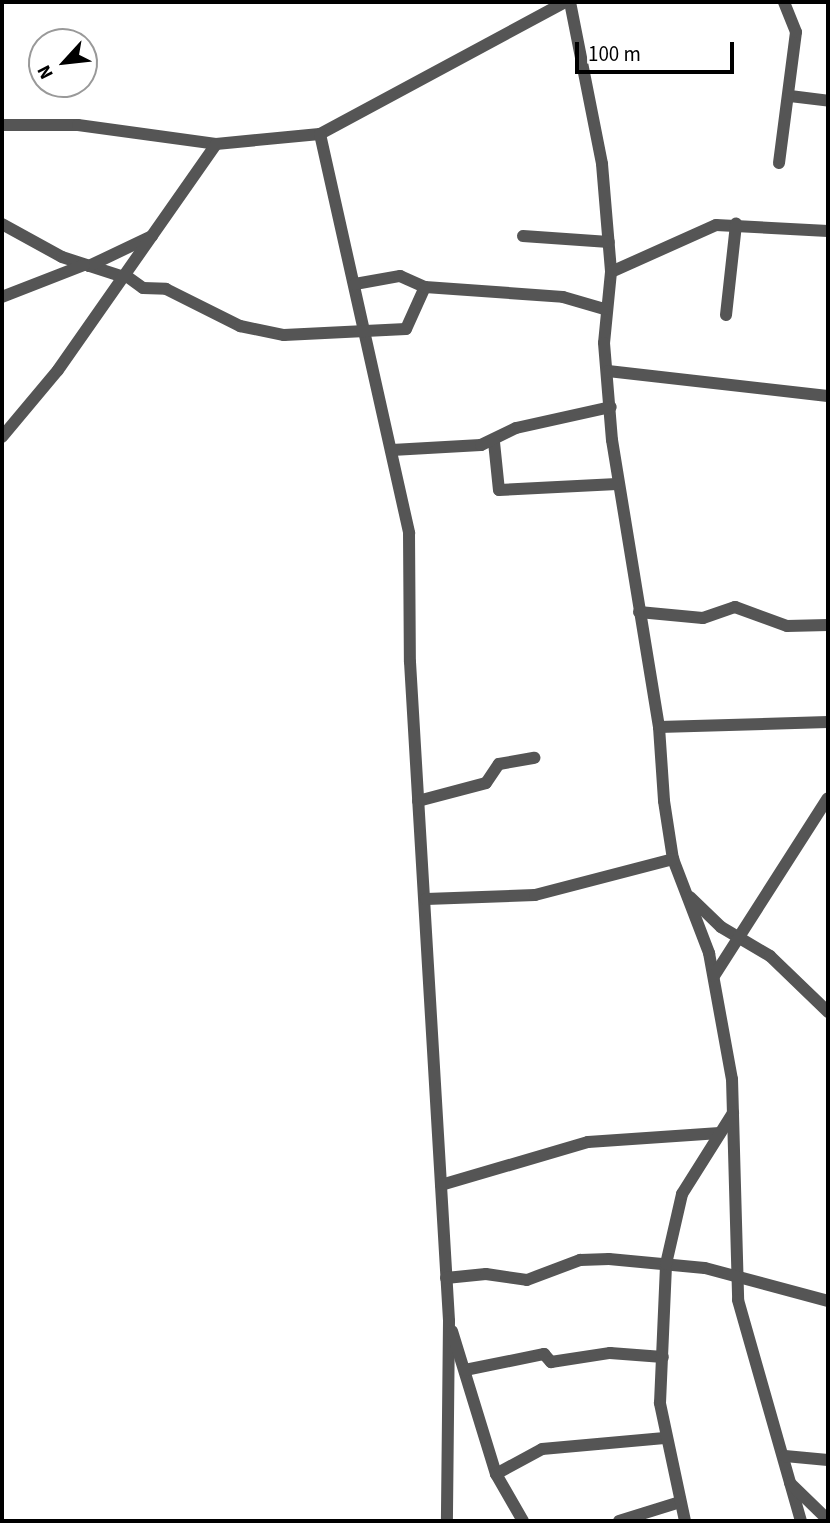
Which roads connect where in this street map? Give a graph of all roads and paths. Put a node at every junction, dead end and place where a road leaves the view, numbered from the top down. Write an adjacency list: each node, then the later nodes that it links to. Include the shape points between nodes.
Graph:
1 (568, 2): 6 (street); 14 (street, via 591,93)
2 (784, 2): 3 (street, via 796,32)
3 (790, 96): 4 (street); 8 (street)
4 (828, 101)
5 (2, 125): 7 (street, via 90,126)
6 (320, 134): 7 (street); 18 (street)
7 (216, 144): 12 (street)
8 (779, 163)
9 (2, 224): 15 (street)
10 (736, 224): 11 (street); 16 (street, via 689,233); 22 (street)
11 (828, 231)
12 (154, 235): 15 (street); 17 (street)
13 (523, 236): 14 (street)
14 (609, 242): 16 (street)
15 (86, 266): 17 (street); 20 (street)
16 (611, 272): 21 (street)
17 (125, 276): 23 (street, via 143,288 166,289 249,330 296,335); 27 (street, via 58,370)
18 (355, 284): 19 (street, via 400,276); 23 (street)
19 (425, 287): 21 (street, via 563,297); 23 (street, via 409,327)
20 (2, 297)
21 (604, 309): 24 (street)
22 (726, 315)
23 (363, 328): 29 (street)
24 (608, 371): 25 (street); 26 (street)
25 (828, 396)
26 (611, 407): 28 (street, via 516,428); 30 (street)
27 (2, 437)
28 (494, 442): 29 (street); 30 (street, via 499,491)
29 (392, 450): 37 (street, via 409,533)
30 (617, 484): 31 (street)
31 (639, 612): 32 (street, via 703,618 735,607 786,626); 34 (street)
32 (828, 625)
33 (828, 722): 34 (street)
34 (659, 727): 38 (street)
35 (534, 758): 37 (street, via 499,764 485,783)
36 (828, 798): 41 (street)
37 (418, 801): 40 (street)
38 (673, 859): 39 (street); 40 (street, via 535,895)
39 (682, 889): 41 (street); 42 (street)
40 (426, 899): 46 (street)
41 (739, 937): 42 (street); 43 (street)
42 (714, 976): 44 (street)
43 (828, 1012)
44 (733, 1113): 45 (street); 48 (street)
45 (720, 1133): 46 (street, via 588,1142); 47 (street, via 682,1194)
46 (441, 1185): 49 (street)
47 (666, 1264): 48 (street); 49 (street, via 595,1259 527,1280 486,1274); 52 (street)
48 (736, 1276): 50 (street); 55 (street, via 758,1382)
49 (446, 1278): 51 (street)
50 (828, 1301)
51 (449, 1321): 53 (street); 61 (street)
52 (663, 1357): 53 (street, via 610,1353 551,1362 543,1354); 54 (street)
53 (465, 1370): 57 (street)
54 (665, 1438): 57 (street, via 542,1449); 59 (street)
55 (785, 1456): 56 (street); 58 (street)
56 (828, 1460)
57 (496, 1474): 62 (street)
58 (790, 1482): 60 (street); 65 (street)
59 (680, 1502): 63 (street); 64 (street)
60 (828, 1520)
61 (447, 1521)
62 (523, 1521)
63 (619, 1521)
64 (685, 1521)
65 (801, 1521)

